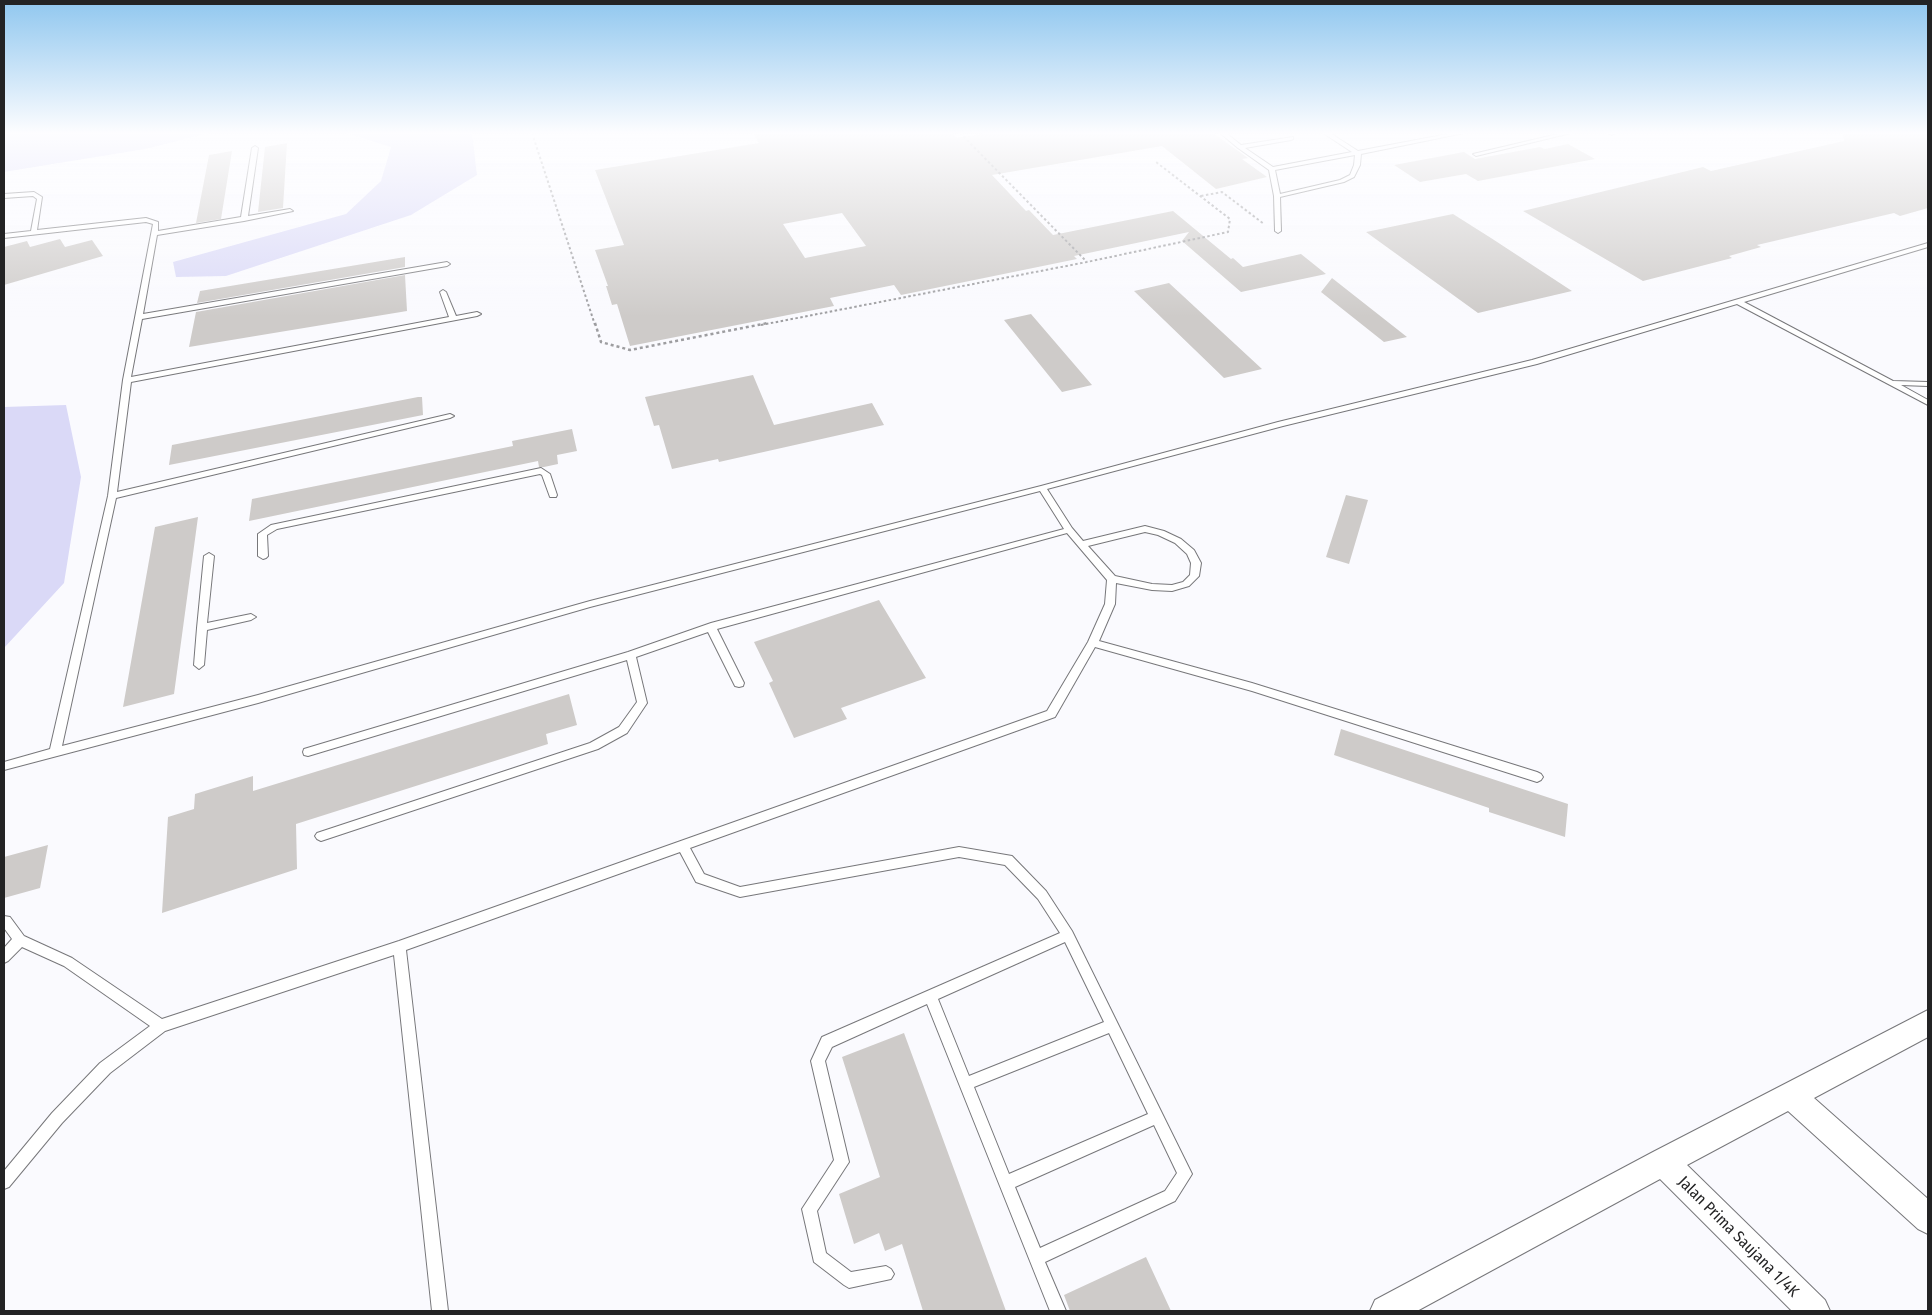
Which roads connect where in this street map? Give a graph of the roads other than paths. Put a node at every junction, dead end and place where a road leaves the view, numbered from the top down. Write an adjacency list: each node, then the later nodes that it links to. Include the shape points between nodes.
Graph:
1 (28, 194): 5 (lane)
2 (35, 194): 10 (lane, via 40,198)
3 (248, 194): 8 (lane)
4 (1284, 194): 6 (lane)
5 (4, 196)
6 (1277, 196): 9 (lane)
7 (290, 211): 8 (lane)
8 (244, 218): 11 (lane)
9 (1278, 231)
10 (34, 232): 11 (lane, via 146,220 156,223); 12 (lane)
11 (155, 233): 18 (lane)
12 (4, 236)
13 (1928, 245): 16 (lane)
14 (447, 264): 18 (lane)
15 (443, 292): 19 (lane)
16 (1737, 301): 21 (lane); 25 (lane, via 1534,362 1281,424)
17 (477, 314): 19 (lane)
18 (139, 317): 20 (lane)
19 (453, 318): 20 (lane)
20 (127, 380): 27 (lane)
21 (1890, 383): 22 (lane); 23 (lane)
22 (1928, 384)
23 (1928, 402)
24 (450, 416): 27 (lane)
25 (1042, 488): 28 (lane); 41 (lane, via 590,604)
26 (554, 495): 31 (lane, via 546,474 541,471 274,527 262,534)
27 (112, 496): 41 (lane)
28 (1069, 530): 29 (lane); 35 (lane)
29 (1082, 544): 32 (lane); 32 (lane, via 1145,529 1178,541 1192,552 1196,563 1194,576 1186,584 1172,588)
30 (209, 556): 34 (lane)
31 (263, 556)
32 (1112, 579): 36 (lane, via 1110,604)
33 (251, 617): 34 (lane)
34 (202, 628): 38 (lane)
35 (711, 628): 37 (lane); 39 (lane)
36 (1093, 644): 43 (lane, via 1252,687); 45 (lane, via 1051,714)
37 (632, 654): 40 (lane); 44 (lane, via 642,703 623,730 594,746)
38 (200, 665)
39 (738, 683)
40 (308, 752)
41 (55, 753): 42 (lane)
42 (4, 766)
43 (1537, 777)
44 (321, 836)
45 (683, 847): 47 (lane, via 700,878 740,892 959,852 1008,860 1042,895); 49 (lane)
46 (4, 921): 48 (lane)
47 (1068, 935): 51 (lane); 53 (lane)
48 (20, 940): 50 (lane); 54 (lane, via 68,962)
49 (399, 947): 54 (lane); 65 (lane)
50 (4, 957)
51 (931, 997): 55 (lane); 63 (lane, via 827,1042 818,1060 842,1162 809,1209 819,1257 849,1280)
52 (1928, 1023): 56 (street)
53 (1112, 1025): 55 (lane); 57 (lane)
54 (161, 1026): 59 (lane, via 105,1068 57,1118)
55 (966, 1084): 60 (lane)
56 (1790, 1096): 58 (street); 61 (street)
57 (1157, 1117): 60 (lane); 62 (lane, via 1185,1174 1170,1196)
58 (1663, 1162): 64 (street); 67 (street, Jalan Prima Saujana 1/4K)
59 (4, 1182)
60 (1006, 1183): 62 (lane)
61 (1928, 1219)
62 (1036, 1258): 66 (lane)
63 (886, 1274)
64 (1400, 1308)
65 (440, 1311)
66 (1058, 1311)
67 (1814, 1311)

